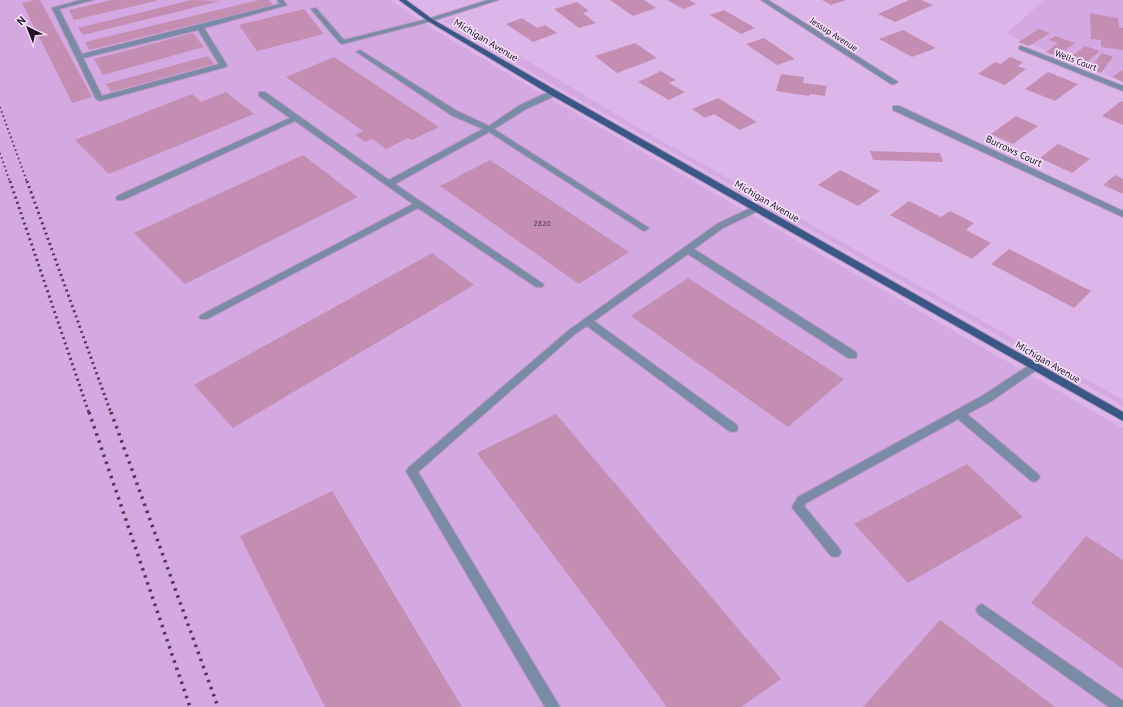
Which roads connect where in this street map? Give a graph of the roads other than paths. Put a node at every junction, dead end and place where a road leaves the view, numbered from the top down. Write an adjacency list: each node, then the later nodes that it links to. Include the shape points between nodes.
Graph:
1 (90, 0): 11 (street, via 55,8)
2 (280, 0): 8 (street, via 284,6)
3 (402, 0): 7 (main road, Michigan Avenue)
4 (495, 0): 7 (street)
5 (764, 0): 12 (street, Jessup Avenue)
6 (314, 9): 7 (street, via 342,42)
7 (430, 20): 14 (main road, Michigan Avenue)
8 (200, 27): 11 (street); 11 (street, via 223,65 100,99)
9 (1021, 48): 13 (street, Wells Court)
10 (360, 52): 18 (street, via 454,113)
11 (80, 57)
12 (894, 82)
13 (1123, 89)
14 (554, 93): 18 (street, via 523,107); 22 (main road, Michigan Avenue)
15 (262, 94): 17 (street)
16 (896, 108): 23 (street, Burrows Court)
17 (296, 118): 19 (street); 20 (street)
18 (489, 129): 19 (street); 24 (street)
19 (389, 184): 21 (street)
20 (120, 198)
21 (419, 204): 26 (street); 27 (street)
22 (757, 208): 25 (street, via 720,226); 30 (main road, Michigan Avenue)
23 (1123, 214)
24 (645, 228)
25 (687, 249): 28 (street); 29 (street)
26 (539, 285)
27 (204, 317)
28 (587, 321): 33 (street); 37 (street, via 412,471)
29 (852, 355)
30 (1034, 366): 31 (street); 32 (main road, Michigan Avenue)
31 (959, 414): 34 (street); 35 (street, via 802,500 798,507)
32 (1123, 417)
33 (733, 428)
34 (1034, 477)
35 (835, 552)
36 (982, 610): 38 (street)
37 (553, 707)
38 (1120, 707)

